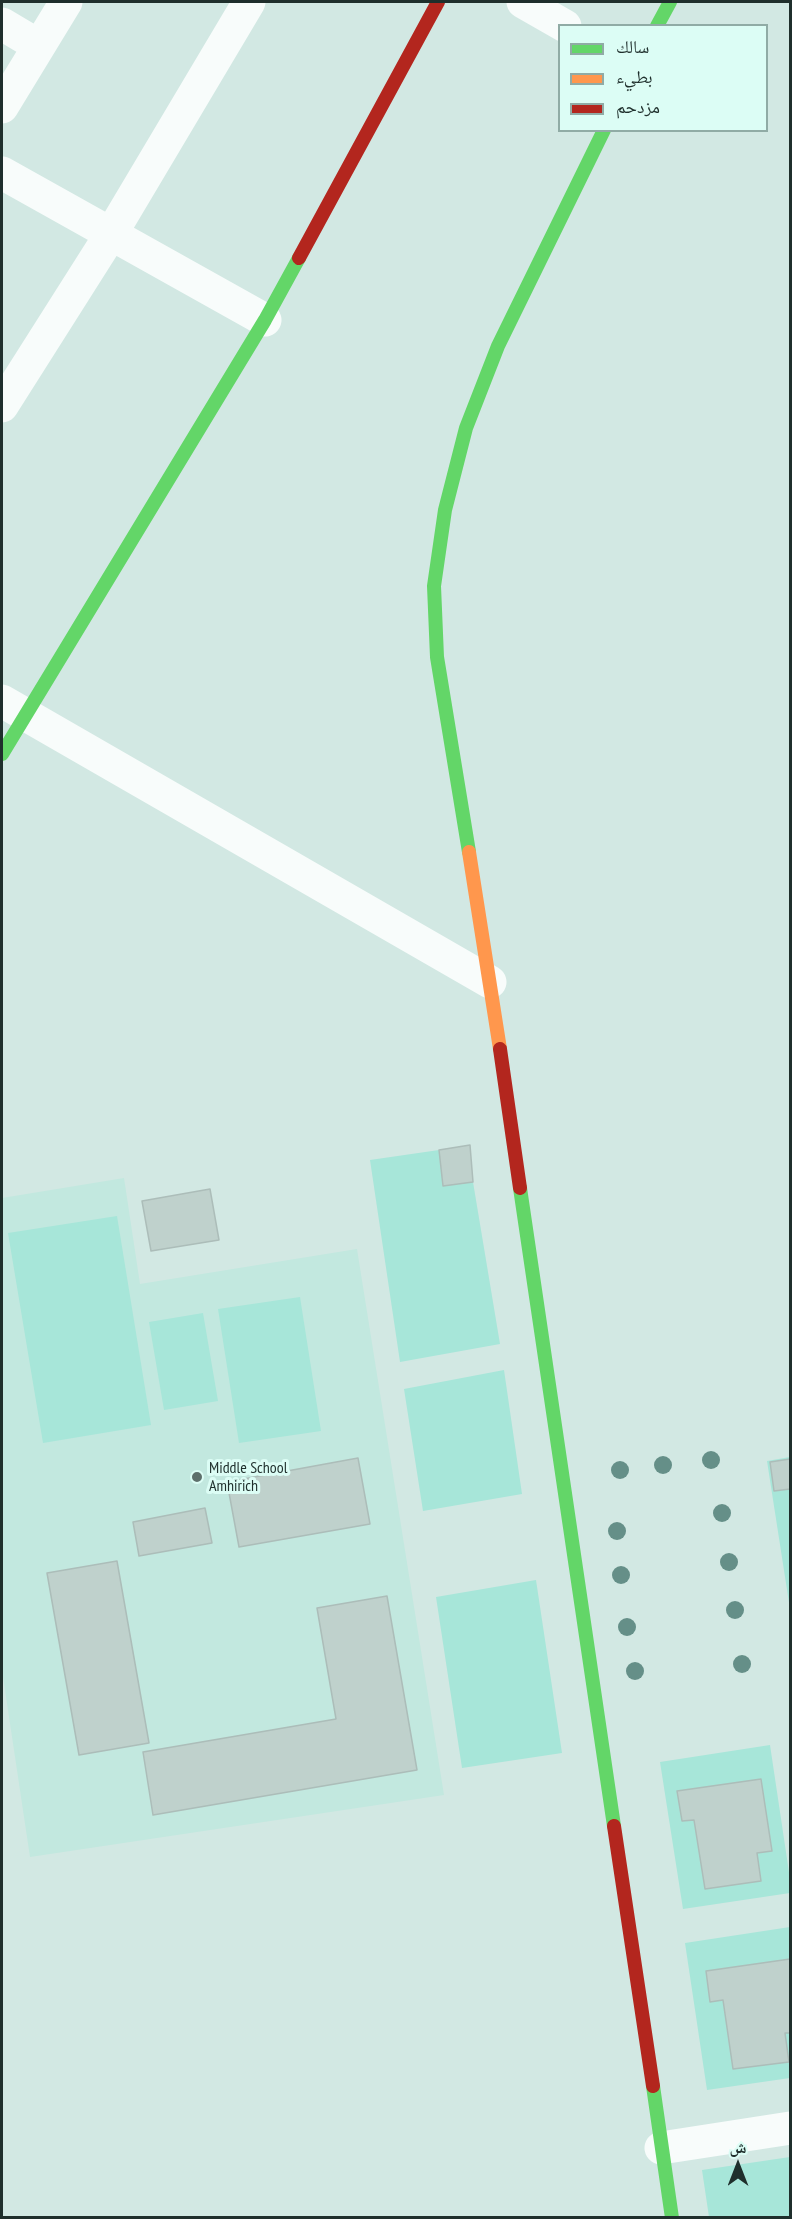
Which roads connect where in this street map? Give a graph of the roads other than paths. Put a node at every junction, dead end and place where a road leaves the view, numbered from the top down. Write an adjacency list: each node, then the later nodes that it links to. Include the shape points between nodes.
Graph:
1 (66, 2): 9 (street)
2 (249, 2): 13 (street)
3 (438, 2): 14 (street)
4 (523, 2): 7 (street)
5 (670, 2): 8 (street)
6 (2, 24): 9 (street)
7 (562, 24)
8 (658, 24)
9 (39, 46): 10 (street)
10 (2, 107)
11 (603, 132): 18 (street, via 498,346 466,428 445,510 434,586 437,657)
12 (2, 173): 13 (street)
13 (111, 234): 14 (street); 15 (street)
14 (265, 320): 16 (street)
15 (2, 406)
16 (14, 708): 17 (street); 18 (street)
17 (2, 754)
18 (490, 982): 20 (street)
19 (790, 2128): 20 (street)
20 (661, 2148): 21 (street)
21 (672, 2217)

